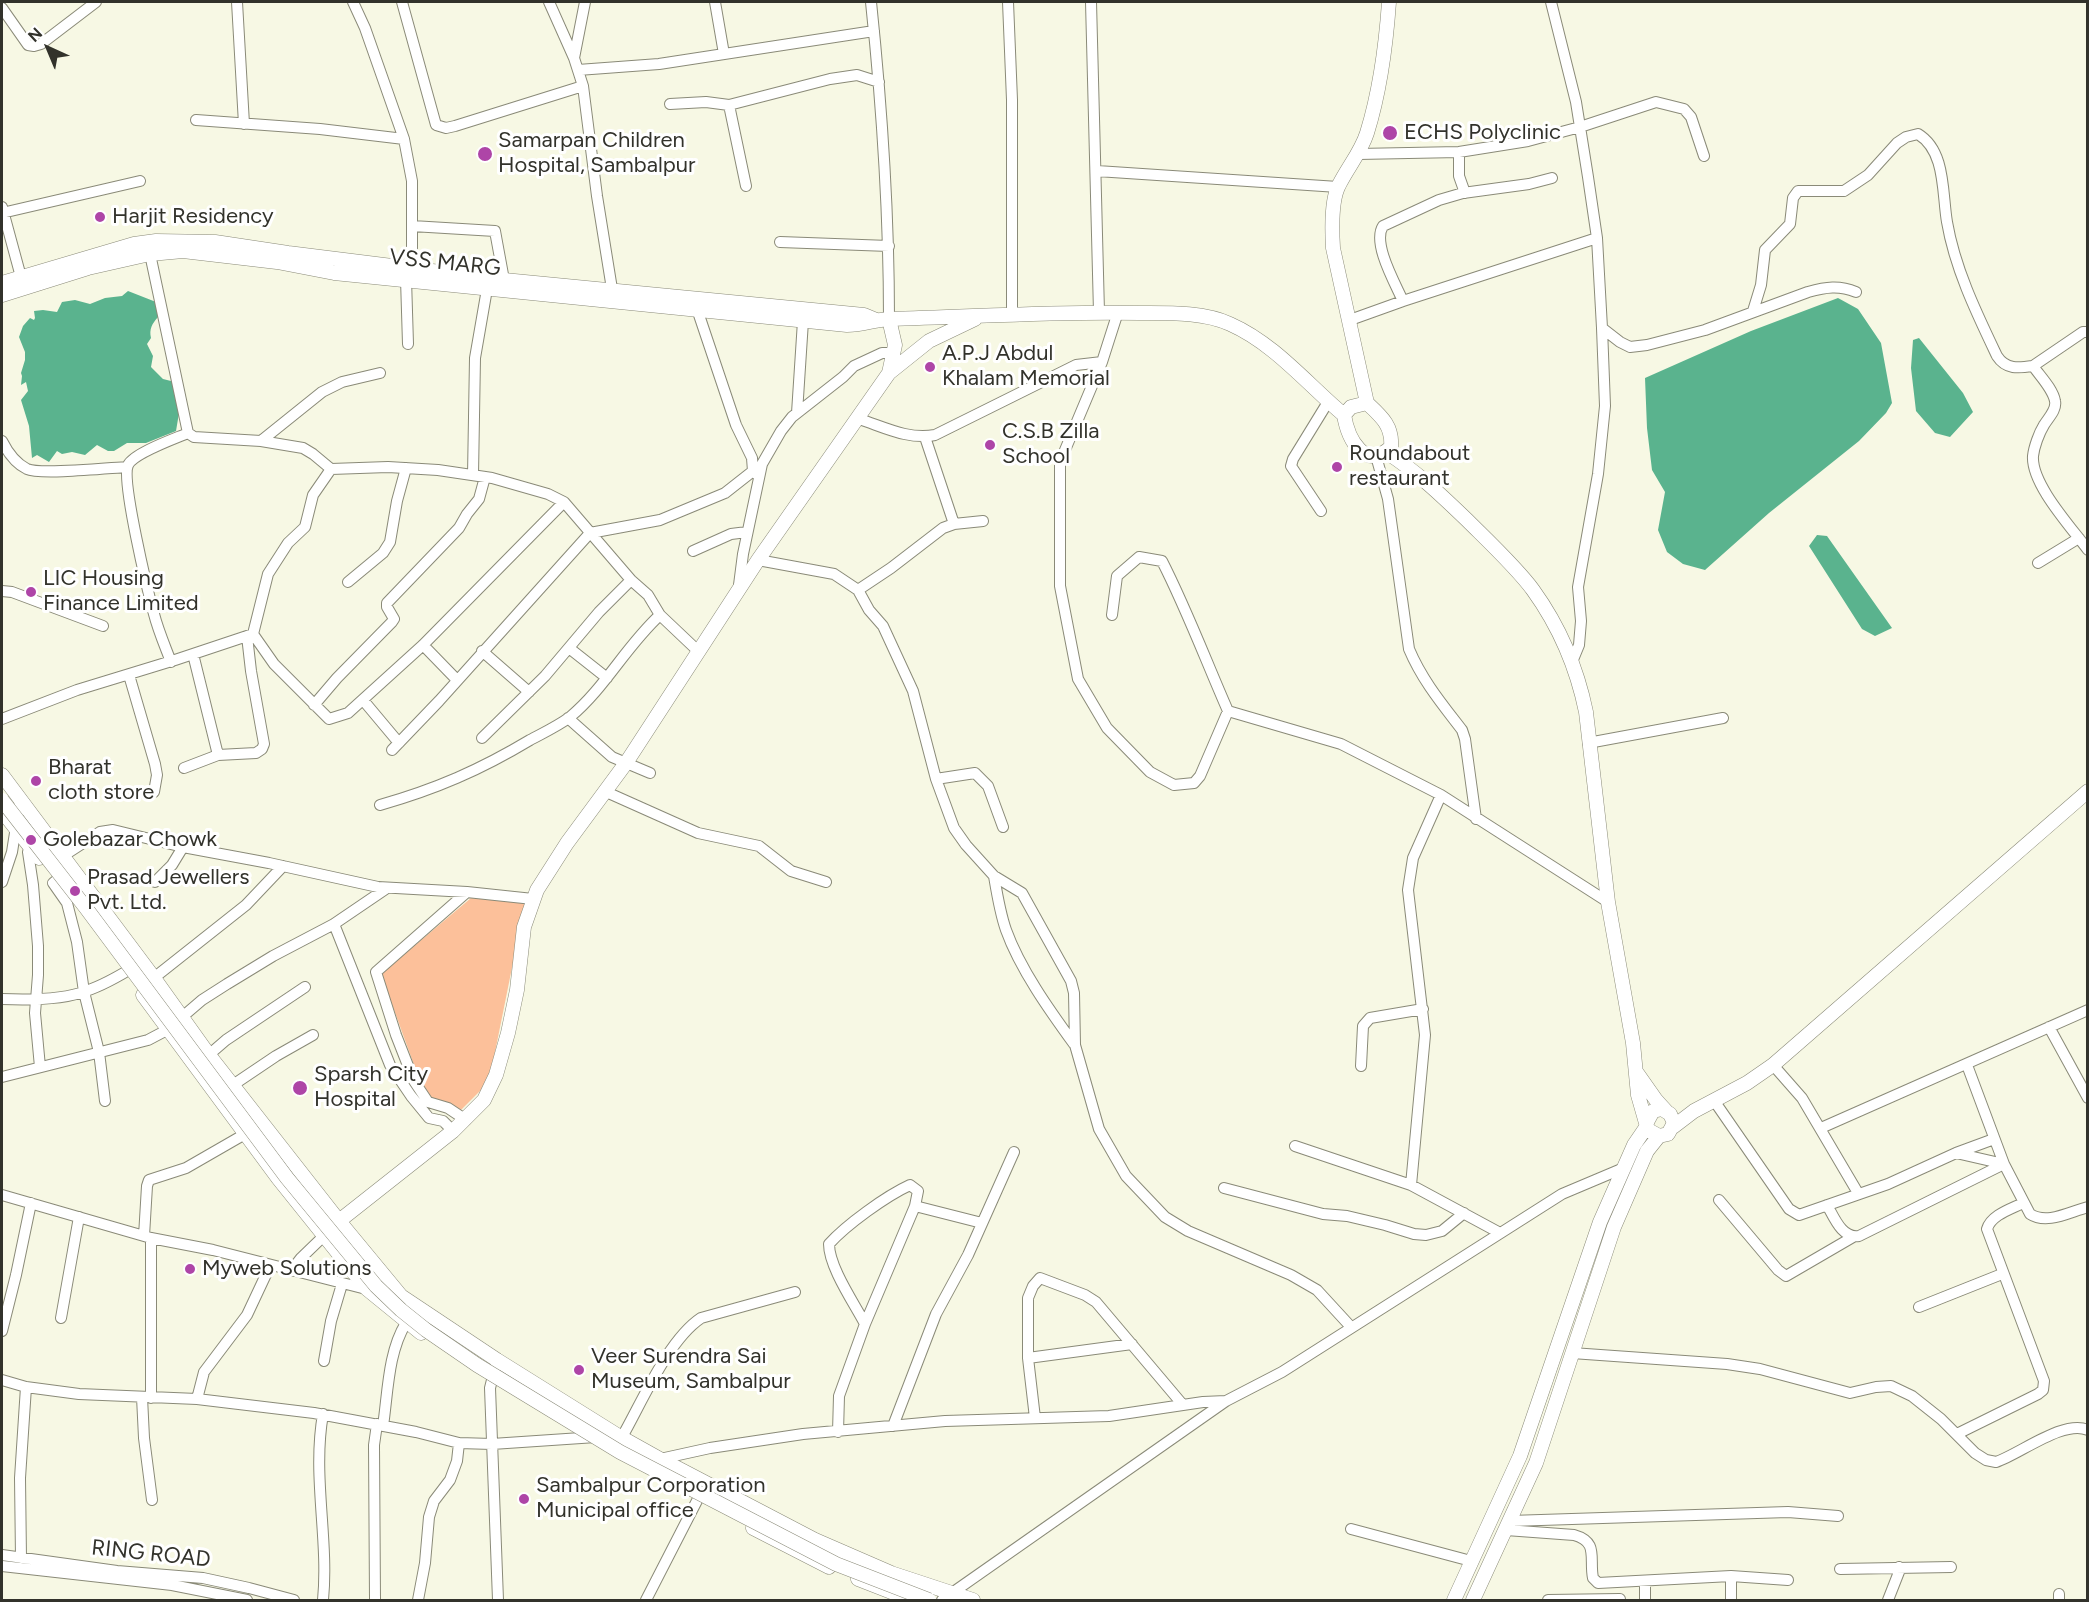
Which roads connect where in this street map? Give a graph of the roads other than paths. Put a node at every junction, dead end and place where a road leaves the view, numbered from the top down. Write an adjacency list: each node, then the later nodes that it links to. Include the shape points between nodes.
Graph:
1 (96, 2): 13 (street, via 34,46 28,45)
2 (237, 2): 23 (street)
3 (353, 2): 25 (street)
4 (402, 2): 19 (street, via 439,128)
5 (549, 2): 16 (street)
6 (585, 2): 16 (street)
7 (715, 2): 15 (street)
8 (871, 2): 14 (street)
9 (1008, 2): 55 (street)
10 (1090, 2): 29 (street)
11 (1389, 2): 27 (main road, via 1383,58 1367,134)
12 (1551, 2): 24 (street)
13 (2, 8)
14 (874, 31): 15 (street); 18 (street)
15 (724, 54): 17 (street)
16 (574, 58): 17 (street)
17 (578, 70): 19 (street)
18 (879, 82): 21 (street, via 857,75 830,79); 40 (street)
19 (583, 86): 47 (street)
20 (670, 104): 21 (street)
21 (729, 105): 32 (street)
22 (196, 120): 23 (street)
23 (244, 124): 25 (street)
24 (1580, 127): 26 (street, via 1528,141); 28 (street, via 1656,102 1672,105 1684,109 1691,117); 37 (street)
25 (404, 139): 36 (street, via 412,181)
26 (1459, 152): 27 (street); 34 (street, via 1459,176)
27 (1358, 154): 33 (main road)
28 (1704, 156)
29 (1096, 171): 33 (street); 53 (street)
30 (1552, 178): 34 (street)
31 (140, 181): 35 (street)
32 (746, 186)
33 (1338, 187): 58 (main road, via 1333,248)
34 (1465, 193): 50 (street, via 1439,200 1383,226 1380,244)
35 (2, 211): 43 (street)
36 (412, 226): 42 (street); 44 (street, via 495,231)
37 (1597, 238): 50 (street); 60 (street)
38 (780, 242): 40 (street)
39 (184, 245): 41 (main road); 42 (main road, via 288,253); 43 (main road, via 156,241 134,244)
40 (889, 246): 57 (street)
41 (150, 254): 49 (main road, via 88,268); 73 (street)
42 (415, 274): 44 (main road); 46 (main road, VSS MARG); 62 (street)
43 (21, 277): 45 (main road)
44 (504, 280): 47 (main road)
45 (2, 283)
46 (487, 289): 51 (main road, VSS MARG); 82 (street, via 475,358)
47 (612, 289): 57 (main road)
48 (1856, 292): 52 (street, via 1826,287)
49 (2, 295)
50 (1403, 301): 58 (street)
51 (697, 309): 59 (main road, VSS MARG); 81 (street)
52 (1753, 311): 60 (street, via 1705,330 1647,345 1630,346); 65 (street, via 1765,250 1790,224 1798,192 1844,191 1868,175 1897,142 1918,134 1935,152 1947,225 1964,282 1997,356 2014,369)
53 (1099, 312): 54 (main road); 55 (main road)
54 (1118, 312): 64 (street); 68 (main road, via 1172,314 1228,323 1268,346)
55 (1012, 315): 56 (main road)
56 (980, 317): 57 (main road); 67 (main road, via 929,341)
57 (882, 320): 59 (main road, VSS MARG, via 863,325); 63 (main road, via 895,345)
58 (1350, 320): 69 (main road)
59 (803, 321): 70 (street)
60 (1602, 328): 110 (street, via 1605,406 1598,474 1578,587 1579,645)
61 (2088, 332): 65 (street)
62 (408, 344)
63 (894, 353): 67 (main road); 70 (street, via 882,353 854,366)
64 (1102, 362): 74 (street, via 1076,365); 117 (street, via 1059,462 1060,586 1078,680 1107,728 1150,772 1174,785 1194,783 1200,776)
65 (2033, 366): 90 (street, via 2056,404 2042,427 2033,456 2037,476)
66 (380, 373): 76 (street, via 342,382 322,392)
67 (890, 374): 72 (main road)
68 (1328, 402): 71 (main road); 85 (street, via 1291,466)
69 (1367, 403): 71 (main road, via 1352,406); 77 (main road, via 1384,419 1392,436 1391,447)
70 (796, 413): 81 (street)
71 (1344, 415): 77 (main road, via 1358,449 1368,456)
72 (859, 419): 74 (street, via 901,434); 93 (main road)
73 (188, 433): 76 (street, via 194,437); 78 (street, via 133,458)
74 (924, 437): 87 (street)
75 (2, 441): 78 (street, via 8,453 28,470)
76 (261, 441): 80 (street, via 303,448)
77 (1381, 454): 110 (main road, via 1410,467 1430,484 1533,589); 137 (street, via 1409,649 1428,686 1462,730)
78 (127, 466): 109 (street, via 126,479 154,616)
79 (406, 468): 80 (street); 82 (street); 96 (street, via 390,542)
80 (332, 469): 103 (street, via 313,495 305,527 288,543 268,574)
81 (756, 474): 88 (street); 89 (street, via 725,493 660,520)
82 (473, 475): 83 (street)
83 (485, 477): 84 (street); 116 (street, via 479,499 459,528 387,603 392,622)
84 (564, 502): 89 (street); 104 (street)
85 (1321, 511)
86 (983, 521): 87 (street)
87 (954, 524): 97 (street)
88 (747, 532): 91 (street, via 731,534); 99 (street)
89 (590, 533): 95 (street); 106 (street)
90 (2079, 538): 92 (street); 94 (street)
91 (693, 550)
92 (2088, 550)
93 (758, 560): 97 (street, via 834,574); 99 (main road)
94 (2038, 563)
95 (631, 580): 100 (street, via 648,595); 105 (street)
96 (348, 582)
97 (858, 590): 128 (street, via 883,626 913,691)
98 (2, 591): 102 (street)
99 (737, 592): 107 (main road)
100 (660, 615): 107 (street); 112 (street)
101 (1112, 615): 117 (street, via 1118,576 1139,557 1162,561 1187,610)
102 (103, 626)
103 (250, 635): 108 (street); 116 (street); 123 (street, via 251,671 264,744 256,753)
104 (423, 645): 113 (street); 115 (street)
105 (569, 648): 112 (street); 114 (street)
106 (482, 651): 113 (street); 114 (street)
107 (698, 651): 124 (main road)
108 (193, 654): 109 (street); 123 (street)
109 (171, 662): 111 (street)
110 (1572, 662): 122 (main road, via 1586,712)
111 (129, 675): 120 (street, via 77,690); 131 (street, via 155,764)
112 (607, 678): 118 (street)
113 (457, 680): 115 (street, via 395,747)
114 (530, 692): 121 (street)
115 (363, 700): 116 (street, via 348,713 329,719)
116 (315, 705)
117 (1228, 711): 132 (street, via 1341,744)
118 (568, 718): 124 (street, via 612,757); 135 (street, via 465,776)
119 (1723, 718): 122 (street)
120 (2, 720)
121 (482, 738)
122 (1588, 743): 154 (main road)
123 (218, 755): 125 (street)
124 (626, 763): 126 (street); 129 (main road)
125 (184, 768)
126 (650, 773)
127 (3, 777): 134 (main road)
128 (936, 779): 138 (street, via 975,772 988,786); 146 (street, via 954,828)
129 (604, 790): 150 (street, via 698,833 759,846 791,871); 153 (main road)
130 (2088, 791): 173 (main road)
131 (154, 792)
132 (1441, 795): 137 (street); 164 (street, via 1413,858 1408,890)
133 (2, 800): 280 (main road, bridge, via 288,1178 376,1287 401,1310 477,1365 620,1452 836,1564)
134 (20, 801): 139 (street); 142 (main road)
135 (380, 806)
136 (2, 811): 139 (main road)
137 (1476, 819): 154 (street)
138 (1003, 826)
139 (15, 830): 141 (main road); 143 (street)
140 (183, 847): 142 (street, via 106,830); 144 (street); 149 (street)
141 (30, 851): 142 (street); 143 (street); 147 (main road); 163 (street, via 38,946)
142 (59, 851): 145 (main road)
143 (7, 853): 148 (street)
144 (283, 866): 151 (street); 158 (street, via 246,905)
145 (71, 868): 147 (street); 156 (main road)
146 (994, 876): 170 (street, via 1006,931 1016,953); 170 (street, via 1022,893 1071,981)
147 (57, 880): 157 (main road); 161 (street, via 53,883 68,903)
148 (2, 882)
149 (155, 882)
150 (826, 882)
151 (387, 888): 152 (street); 155 (street)
152 (467, 892): 153 (street); 186 (street, via 376,972 414,1081 428,1102 448,1108)
153 (535, 895): 186 (main road, via 524,927 516,998 496,1075 484,1100)
154 (1608, 902): 178 (main road)
155 (334, 924): 166 (street, via 227,984); 190 (street, via 396,1075 429,1118 443,1121)
156 (142, 961): 157 (street); 158 (main road)
157 (126, 972): 160 (main road); 161 (street)
158 (154, 978): 160 (street); 166 (main road)
159 (305, 987): 172 (street)
160 (139, 989): 168 (main road)
161 (84, 992): 163 (street); 171 (street)
162 (2, 999): 163 (street)
163 (37, 1000): 177 (street)
164 (1423, 1009): 176 (street, via 1370,1018 1363,1026); 199 (street, via 1425,1035)
165 (2088, 1010): 167 (street)
166 (182, 1017): 168 (street); 172 (main road)
167 (2049, 1028): 174 (street); 182 (street)
168 (167, 1030): 171 (street, via 148,1040); 175 (main road)
169 (313, 1035): 180 (street)
170 (1075, 1045): 228 (street, via 1099,1129 1126,1176 1165,1217 1317,1290)
171 (99, 1052): 177 (street); 183 (street)
172 (209, 1055): 175 (street); 180 (main road)
173 (1773, 1065): 184 (main road); 189 (street, via 1802,1098)
174 (1967, 1065): 189 (street); 193 (street)
175 (195, 1066): 181 (main road)
176 (1361, 1066)
177 (40, 1067): 179 (street)
178 (1637, 1073): 185 (main road); 188 (main road, via 1638,1095)
179 (2, 1077)
180 (233, 1085): 181 (street); 187 (main road)
181 (218, 1097): 191 (main road)
182 (2088, 1098)
183 (105, 1101)
184 (1715, 1102): 185 (main road); 207 (street, via 1789,1209 1799,1215)
185 (1670, 1117): 188 (main road, via 1653,1111); 192 (main road, via 1668,1134)
186 (466, 1120): 190 (main road)
187 (264, 1123): 191 (street); 211 (main road)
188 (1647, 1124): 192 (main road, via 1651,1133); 198 (main road, via 1634,1145)
189 (1821, 1128): 201 (street)
190 (453, 1131): 211 (main road)
191 (245, 1133): 214 (main road); 215 (street, via 186,1168 149,1180)
192 (1659, 1136): 198 (main road)
193 (1994, 1139): 196 (street); 197 (street)
194 (1295, 1146): 199 (street)
195 (1014, 1152): 212 (street)
196 (1956, 1152): 197 (street); 201 (street, via 1888,1184)
197 (2004, 1164): 205 (street); 216 (street)
198 (1632, 1169): 213 (street, via 1562,1194); 231 (main road); 262 (main road, via 1600,1222 1520,1456)
199 (1411, 1185): 209 (street)
200 (1224, 1188): 209 (street, via 1414,1234 1442,1231)
201 (1858, 1193): 207 (street)
202 (2, 1195): 204 (street)
203 (1719, 1200): 216 (street, via 1786,1276)
204 (31, 1203): 210 (street); 229 (street)
205 (2023, 1203): 208 (street, via 2030,1214 2045,1220); 219 (street, via 1994,1218 1987,1228)
206 (915, 1206): 212 (street); 227 (street); 227 (street, via 918,1191 910,1185 829,1244 834,1264)
207 (1827, 1206): 216 (street, via 1840,1227)
208 (2088, 1207)
209 (1464, 1214): 213 (street)
210 (79, 1217): 215 (street); 225 (street)
211 (339, 1221): 214 (street); 223 (main road)
212 (982, 1223): 245 (street, via 936,1314)
213 (1500, 1233): 228 (street)
214 (324, 1236): 218 (street); 221 (main road)
215 (148, 1237): 217 (street); 238 (street)
216 (1853, 1237)
217 (270, 1266): 218 (street); 239 (street, via 247,1315 204,1372)
218 (291, 1271): 220 (street)
219 (2002, 1274): 224 (street); 248 (street, via 2044,1381 2043,1390)
220 (342, 1284): 221 (street); 234 (street)
221 (367, 1289): 223 (street); 226 (main road)
222 (795, 1292): 249 (street, via 701,1318 690,1325 670,1350)
223 (401, 1296): 233 (main road)
224 (1919, 1307)
225 (62, 1318)
226 (406, 1323): 236 (main road); 244 (street, via 394,1351)
227 (865, 1324): 247 (street, via 839,1396)
228 (1351, 1328): 240 (street, via 1282,1372)
229 (2, 1331)
230 (1132, 1344): 232 (street); 232 (street, via 1096,1302 1041,1278 1028,1298); 241 (street)
231 (1572, 1353): 248 (street, via 1727,1364 1850,1393 1891,1386 1912,1396); 258 (main road, via 1536,1462)
232 (1028, 1358): 243 (street)
233 (497, 1360): 236 (street); 249 (main road)
234 (324, 1361)
235 (2, 1380): 237 (street)
236 (492, 1382): 250 (main road); 252 (street)
237 (26, 1387): 238 (street); 261 (street, via 20,1478)
238 (147, 1398): 239 (street); 256 (street, via 144,1438)
239 (197, 1399): 242 (street)
240 (1226, 1401): 241 (street); 270 (street)
241 (1183, 1405): 243 (street, via 1109,1416)
242 (323, 1414): 244 (street); 274 (street, via 318,1439 325,1577)
243 (1035, 1418): 245 (street)
244 (380, 1425): 251 (street); 275 (street, via 374,1445)
245 (893, 1426): 247 (street)
246 (2088, 1430): 248 (street, via 2073,1427 2061,1431 1996,1462 1975,1453)
247 (838, 1432): 253 (street, via 710,1448)
248 (1957, 1434)
249 (620, 1436): 250 (street); 253 (main road)
250 (584, 1437): 252 (street); 255 (main road)
251 (459, 1443): 252 (street); 276 (street, via 450,1480 434,1502 429,1517)
252 (492, 1444): 277 (street)
253 (660, 1459): 254 (main road)
254 (706, 1483): 255 (street); 270 (main road, via 815,1540)
255 (698, 1499): 278 (street); 279 (main road, via 810,1558)
256 (152, 1500)
257 (1838, 1516): 258 (street, via 1788,1512)
258 (1508, 1525): 269 (street, via 1583,1538 1592,1549 1593,1578 1598,1583); 283 (main road)
259 (1351, 1529): 262 (street)
260 (2, 1555): 261 (street, RING ROAD)
261 (21, 1557): 273 (street, RING ROAD, via 203,1578)
262 (1472, 1561): 282 (main road)
263 (2, 1566): 272 (street, RING ROAD, via 172,1585)
264 (1899, 1567): 265 (street); 266 (street); 287 (street)
265 (1951, 1567)
266 (1840, 1569)
267 (1731, 1576): 268 (street); 269 (street); 286 (street)
268 (1788, 1580)
269 (1645, 1581): 285 (street)
270 (946, 1597): 281 (main road)
271 (1620, 1599): 284 (street)
272 (247, 1600)
273 (294, 1600)
274 (322, 1600)
275 (375, 1600)
276 (418, 1600)
277 (498, 1600)
278 (646, 1600)
279 (912, 1600)
280 (929, 1600)
281 (973, 1600)
282 (1454, 1600)
283 (1473, 1600)
284 (1548, 1600)
285 (1645, 1600)
286 (1731, 1600)
287 (1888, 1600)

